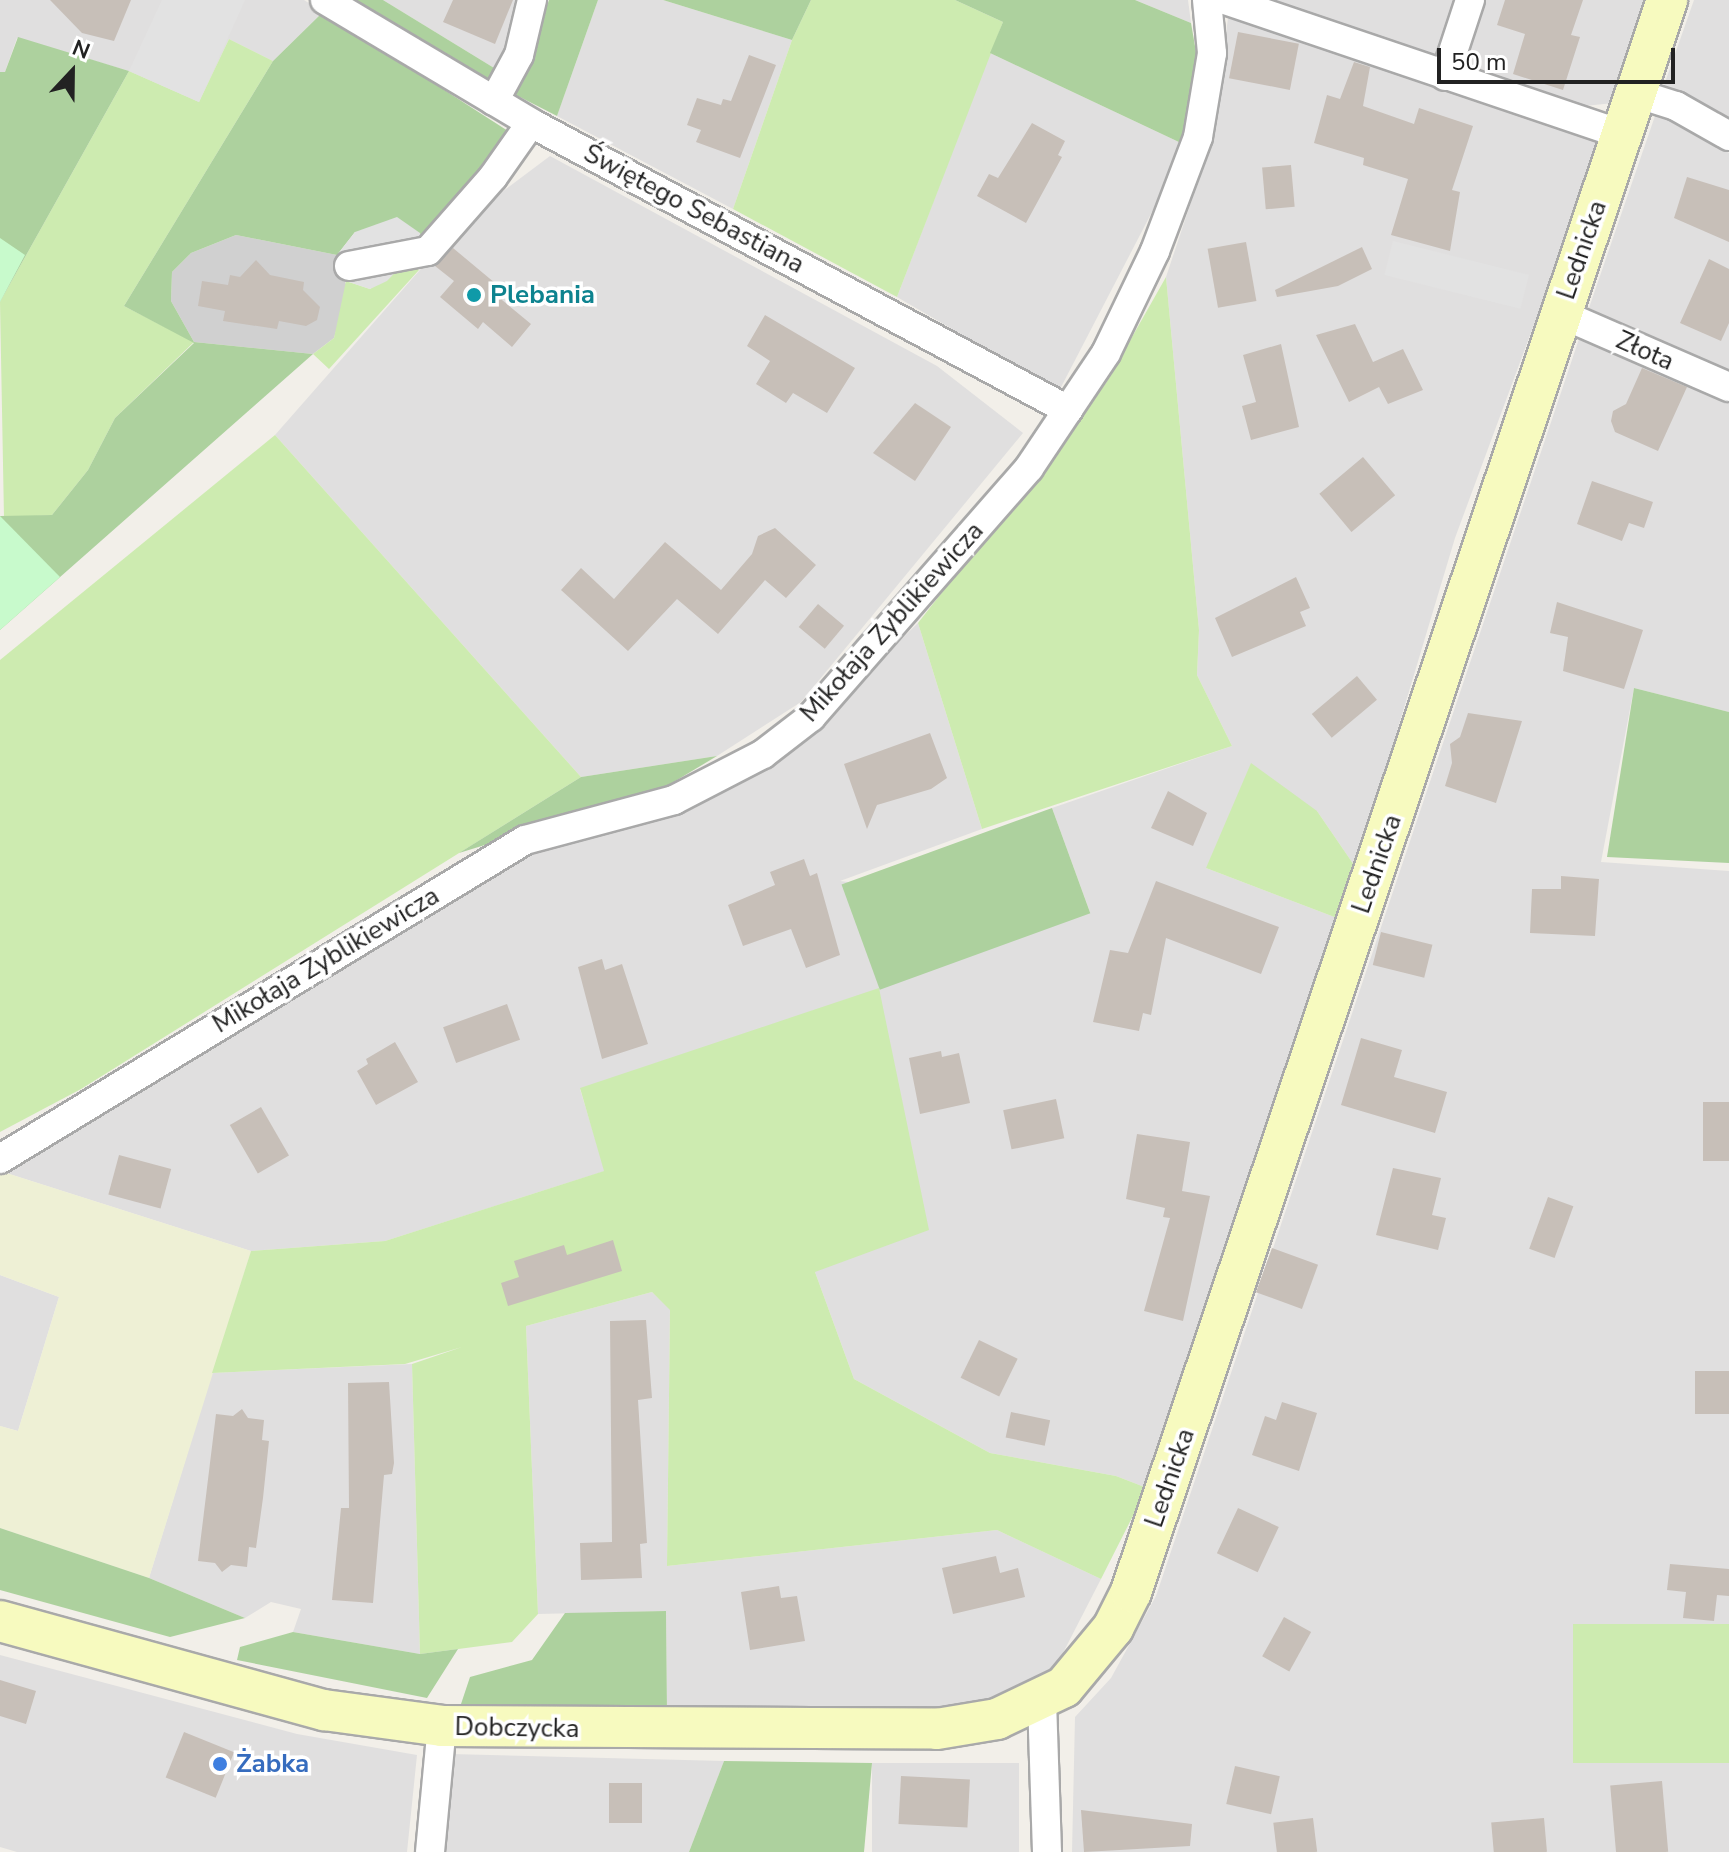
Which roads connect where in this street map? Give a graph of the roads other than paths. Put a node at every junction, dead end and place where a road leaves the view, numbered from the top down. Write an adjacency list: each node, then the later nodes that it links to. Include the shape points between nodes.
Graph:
1 (325, 0): 9 (street, Świętego Sebastiana)
2 (532, 0): 9 (street, via 519,55)
3 (1207, 0): 16 (street, Mikołaja Zyblikiewicza, via 1212,53 1198,137 1183,182 1106,353)
4 (1225, 0): 7 (street)
5 (1470, 0): 7 (street)
6 (1667, 0): 8 (main road, Lednicka)
7 (1445, 76): 11 (street)
8 (1635, 93): 11 (main road, Lednicka); 12 (street, via 1676,106)
9 (494, 101): 10 (street, Świętego Sebastiana)
10 (531, 123): 13 (street, via 493,177 428,251); 16 (street, Świętego Sebastiana)
11 (1621, 134): 14 (main road, Lednicka)
12 (1729, 136)
13 (349, 266)
14 (1561, 314): 15 (street, Złota); 19 (main road, Lednicka, via 1131,1592 1084,1668)
15 (1729, 387)
16 (1068, 410): 17 (street, Mikołaja Zyblikiewicza, via 1029,468 811,717 763,754 674,800 525,840)
17 (0, 1159)
18 (0, 1621): 20 (main road, Dobczycka, via 324,1710)
19 (1042, 1701): 20 (main road, Dobczycka, via 997,1719 924,1729); 22 (street)
20 (442, 1726): 21 (street)
21 (430, 1852)
22 (1047, 1852)

